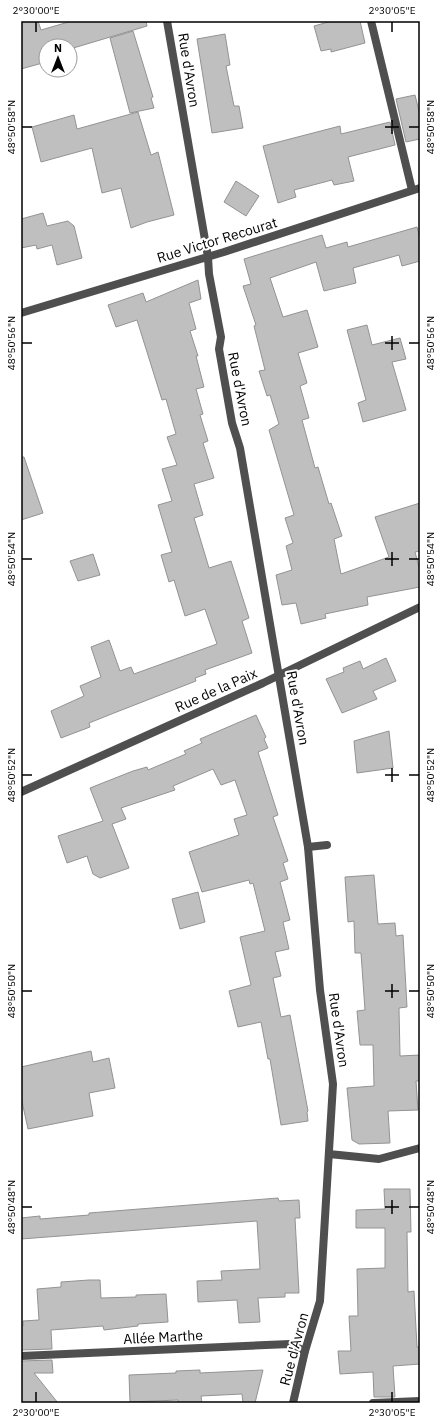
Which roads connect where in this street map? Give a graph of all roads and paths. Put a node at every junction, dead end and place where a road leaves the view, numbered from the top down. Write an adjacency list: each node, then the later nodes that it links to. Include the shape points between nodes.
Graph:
1 (167, 21): 4 (street, Rue d'Avron)
2 (372, 21): 3 (street)
3 (416, 189): 4 (street, Rue Victor Recourat)
4 (208, 257): 5 (street, Rue Victor Recourat); 7 (street, Rue d'Avron, via 221,337 219,348 232,423 240,448)
5 (21, 313)
6 (420, 607): 7 (street, Rue de la Paix)
7 (279, 675): 8 (street, Rue de la Paix); 10 (street, Rue d'Avron)
8 (21, 792)
9 (327, 845): 10 (street)
10 (308, 847): 12 (street, Rue d'Avron, via 320,990 333,1084)
11 (420, 1148): 12 (street, via 379,1159)
12 (329, 1154): 13 (street, Rue d'Avron, via 320,1301)
13 (305, 1350): 14 (street, Allée Marthe, via 290,1344); 16 (street, Rue d'Avron)
14 (21, 1356)
15 (420, 1400): 17 (street)
16 (293, 1403)
17 (373, 1403)

